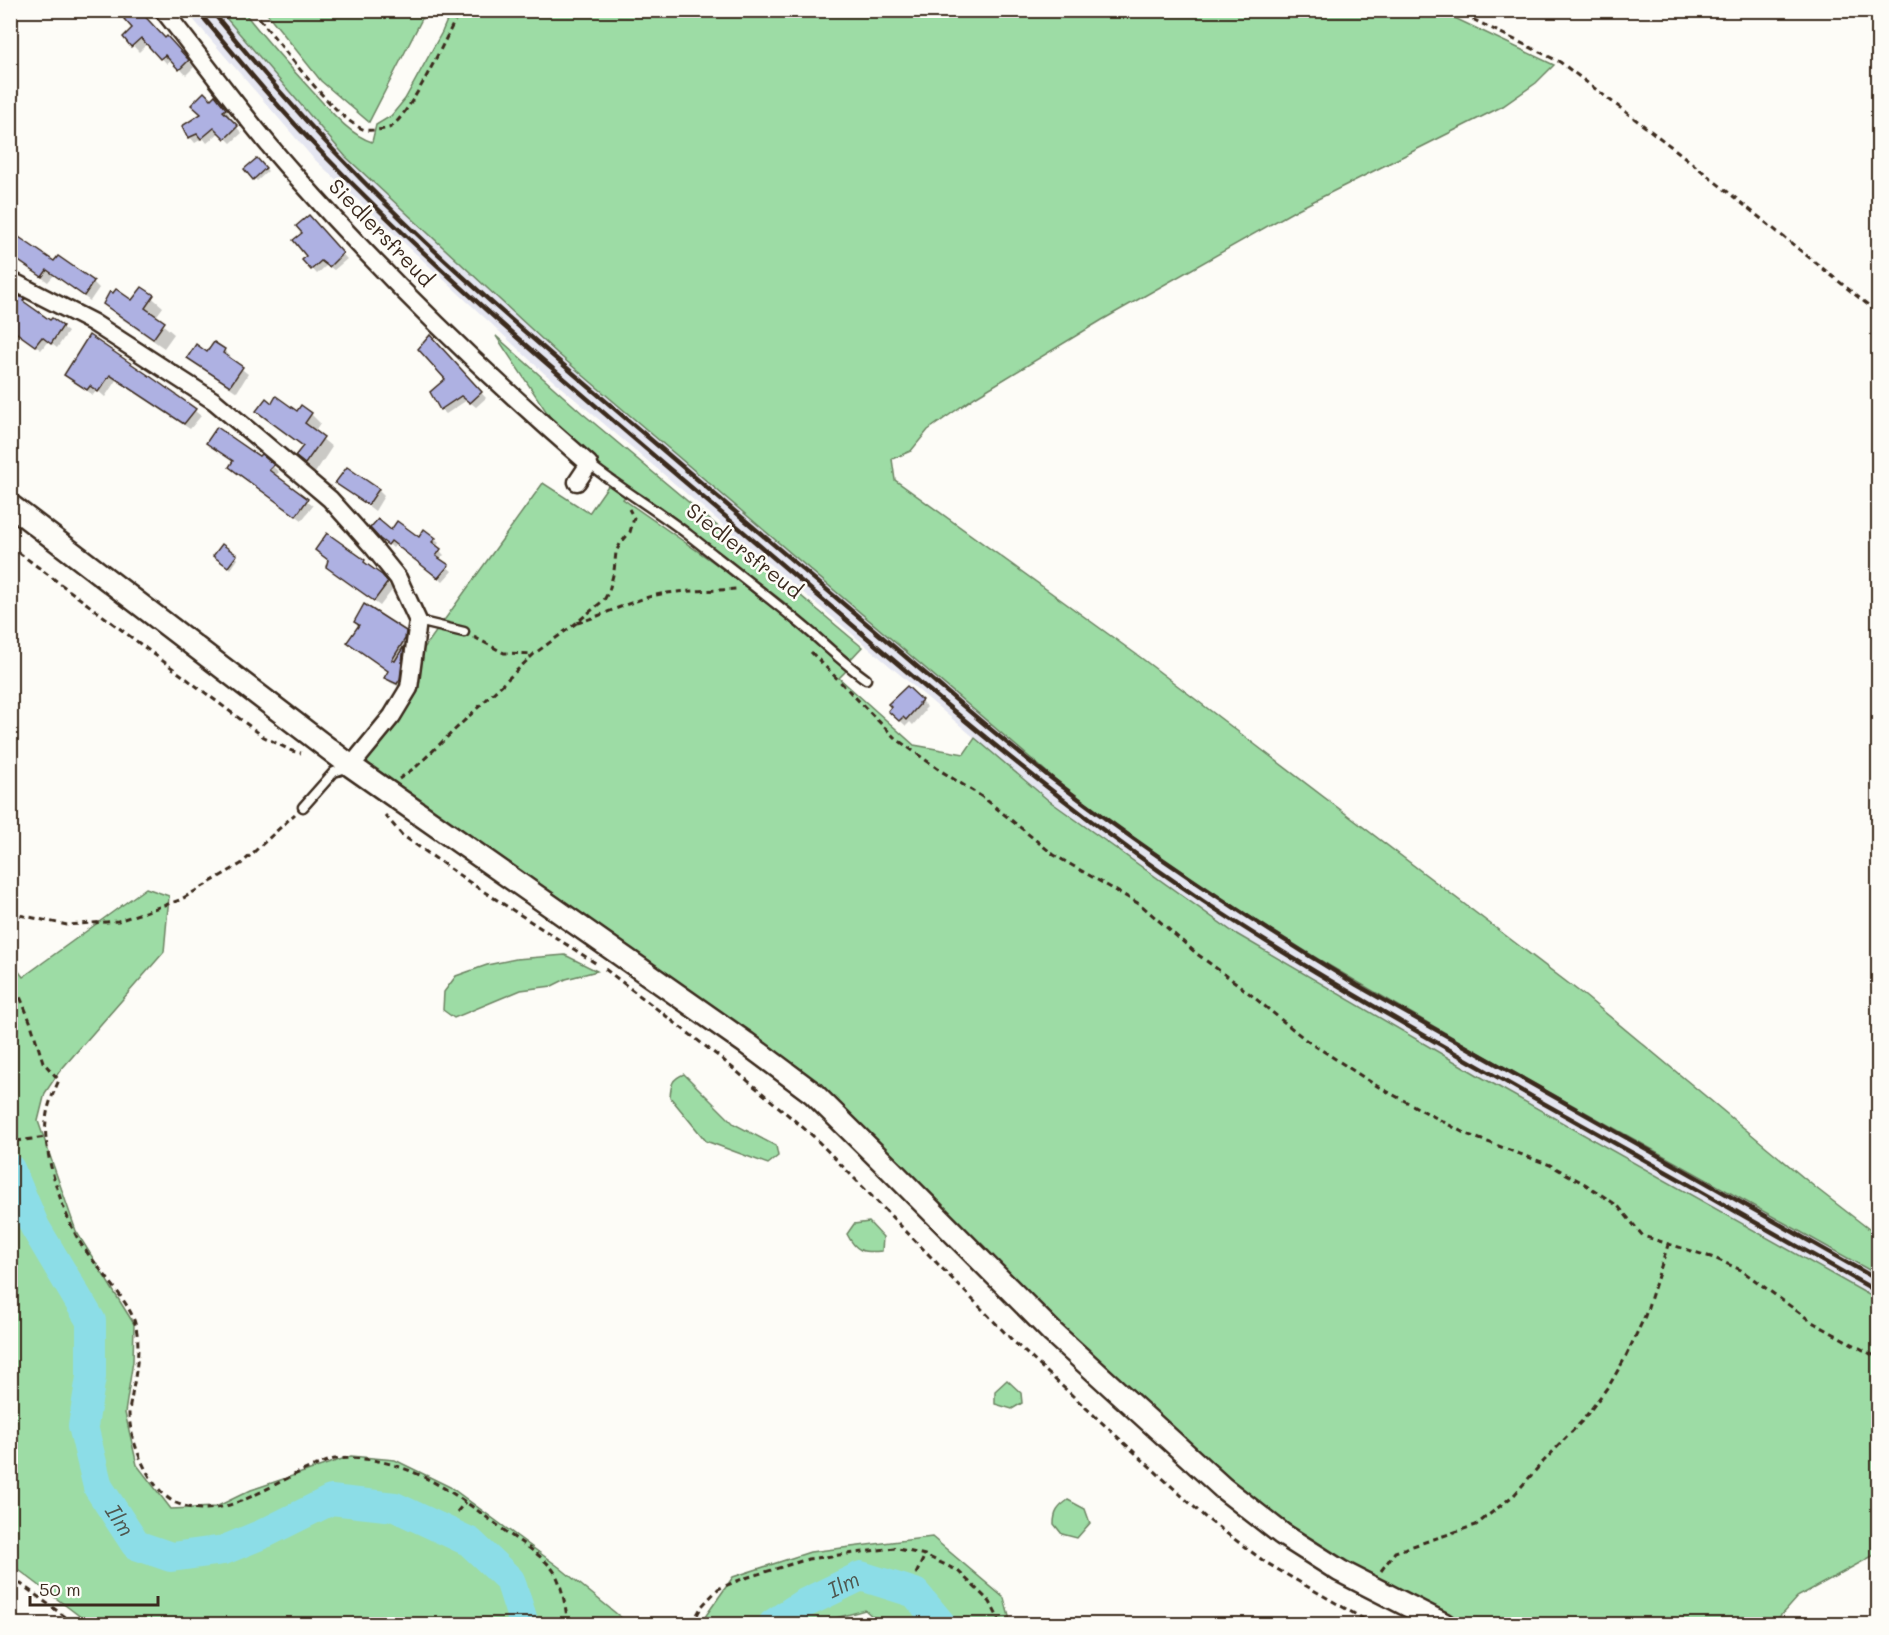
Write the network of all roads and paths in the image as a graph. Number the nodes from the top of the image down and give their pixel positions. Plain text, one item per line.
1 (163, 10) edge
2 (253, 10) edge
3 (460, 10) edge
4 (1454, 10) edge
5 (10, 280) edge
6 (1878, 313) edge
7 (589, 464) junction
8 (577, 482) dead end
9 (616, 486) junction
10 (10, 505) edge
11 (10, 546) edge
12 (717, 559) junction
13 (418, 621) junction
14 (575, 624) junction
15 (464, 632) joint
16 (811, 651) dead end
17 (534, 654) junction
18 (866, 679) dead end
19 (311, 755) dead end
20 (351, 766) junction
21 (381, 787) junction
22 (303, 807) joint
23 (380, 809) dead end
24 (10, 914) edge
25 (10, 979) edge
26 (47, 1137) junction
27 (16, 1141) dead end
28 (1668, 1245) junction
29 (1878, 1358) edge
30 (465, 1502) junction
31 (457, 1512) dead end
32 (925, 1555) junction
33 (916, 1574) dead end
34 (10, 1576) edge
35 (1370, 1588) junction
36 (75, 1624) edge
37 (568, 1624) edge
38 (692, 1624) edge
39 (1001, 1624) edge
40 (1372, 1624) edge
41 (1444, 1624) edge

1 - 7 street, Siedlersfreud
2 - 3 path
4 - 6 path
5 - 13 street
7 - 8 street
7 - 9 lane, Siedlersfreud
9 - 12 lane, Siedlersfreud
9 - 14 path
10 - 20 street
11 - 19 path
12 - 14 path
12 - 18 lane, Siedlersfreud
13 - 15 lane
13 - 20 street
14 - 17 path
15 - 17 path
16 - 28 path
17 - 21 path
20 - 21 street
20 - 22 lane
21 - 35 street
22 - 24 path
23 - 40 path
25 - 26 path
26 - 27 path
26 - 30 path
28 - 29 path
28 - 35 path
30 - 31 path
30 - 37 path
32 - 33 path
32 - 38 path
32 - 39 path
34 - 36 path
35 - 41 street

